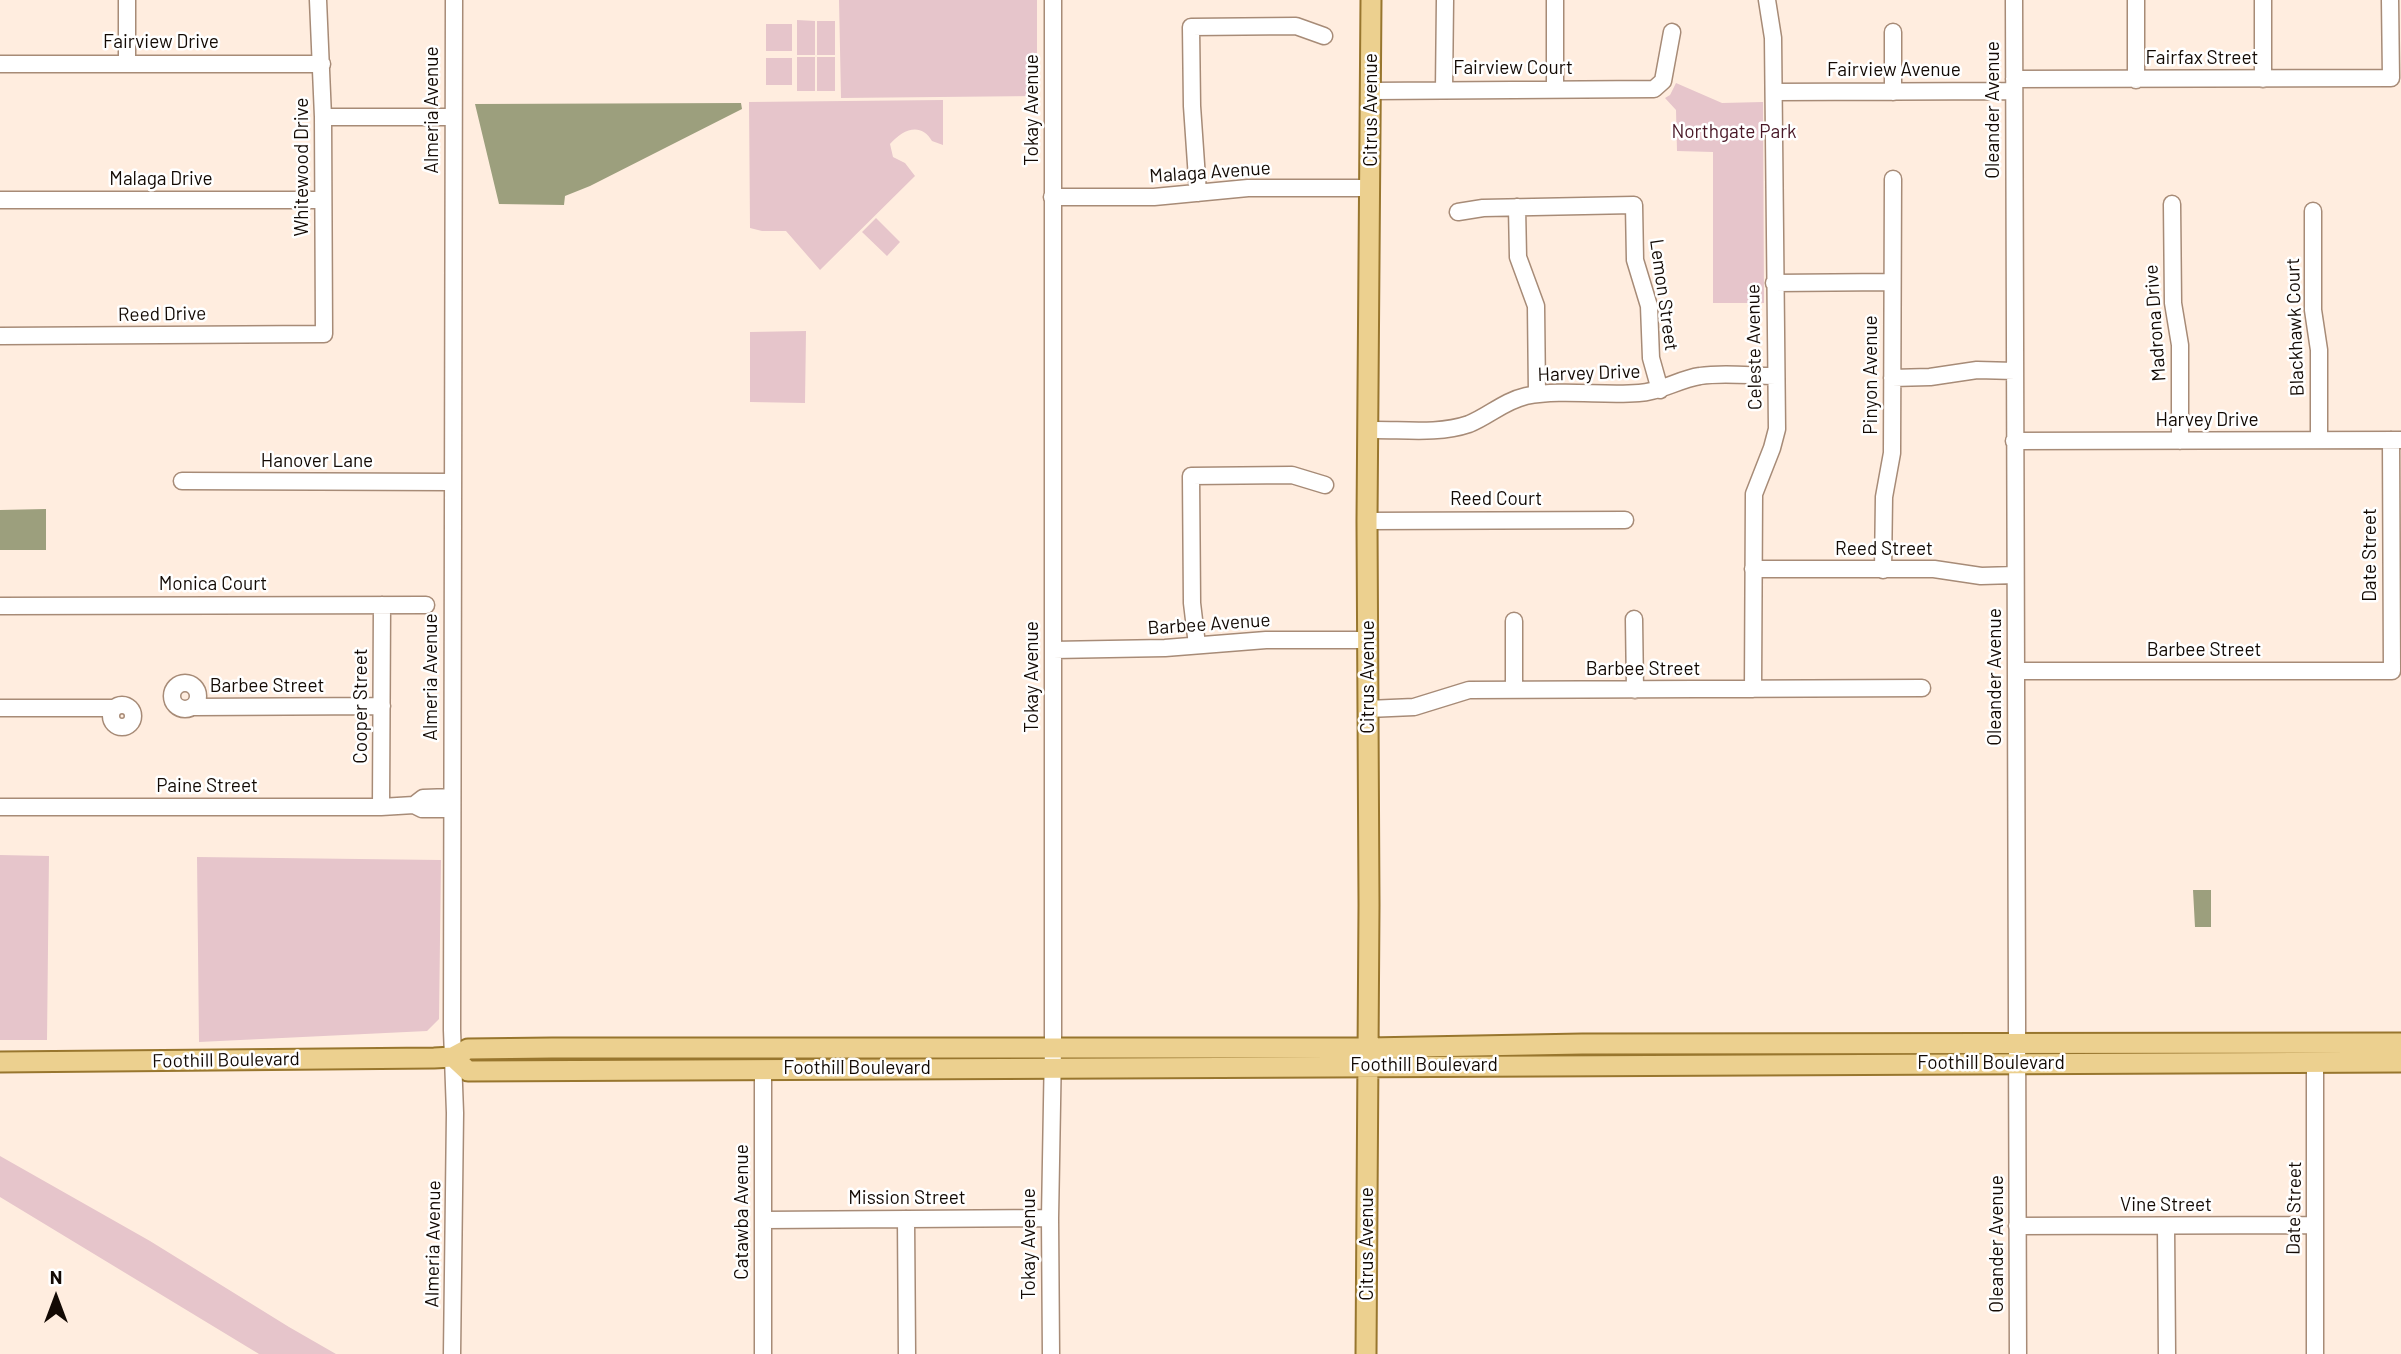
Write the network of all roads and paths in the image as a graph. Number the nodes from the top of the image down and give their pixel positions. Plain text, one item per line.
1 (127, 0) edge
2 (318, 0) edge
3 (454, 0) edge
4 (1053, 0) edge
5 (1371, 0) edge
6 (1445, 0) edge
7 (1555, 0) edge
8 (1767, 0) edge
9 (2014, 0) edge
10 (2136, 0) edge
11 (2263, 0) edge
12 (2390, 0) edge
13 (1672, 32) dead end
14 (1893, 32) dead end
15 (1324, 36) dead end
16 (127, 63) junction
17 (0, 64) edge
18 (322, 64) junction
19 (2263, 79) junction
20 (2136, 80) junction
21 (2014, 85) junction
22 (1555, 89) junction
23 (1444, 90) junction
24 (1372, 91) junction
25 (1774, 92) junction
26 (1893, 92) junction
27 (323, 117) junction
28 (453, 117) junction
29 (1893, 179) dead end
30 (1371, 188) junction
31 (1198, 193) junction
32 (1052, 197) junction
33 (0, 200) edge
34 (322, 200) junction
35 (2172, 204) dead end
36 (1517, 207) junction
37 (2313, 211) dead end
38 (1458, 212) dead end
39 (1892, 282) junction
40 (1774, 283) junction
41 (324, 334) joint
42 (0, 337) edge
43 (2015, 371) junction
44 (1775, 376) junction
45 (1892, 378) junction
46 (1660, 390) junction
47 (1537, 394) junction
48 (1368, 429) junction
49 (2319, 440) junction
50 (2396, 440) edge
51 (2014, 441) junction
52 (2180, 441) junction
53 (182, 481) dead end
54 (453, 482) junction
55 (1325, 485) dead end
56 (1625, 520) dead end
57 (1367, 521) junction
58 (1753, 569) junction
59 (1883, 570) junction
60 (2015, 575) junction
61 (382, 605) junction
62 (426, 605) dead end
63 (0, 606) edge
64 (1634, 619) dead end
65 (1514, 621) dead end
66 (1367, 640) junction
67 (1197, 645) junction
68 (1053, 650) junction
69 (2392, 670) joint
70 (2016, 671) junction
71 (1922, 688) dead end
72 (1753, 689) junction
73 (1514, 690) junction
74 (1634, 690) junction
75 (383, 706) junction
76 (193, 707) dead end
77 (0, 708) edge
78 (114, 708) dead end
79 (1368, 709) junction
80 (452, 803) junction
81 (0, 807) edge
82 (381, 807) junction
83 (1723, 1043) junction
84 (2401, 1043) edge
85 (1053, 1047) junction
86 (2017, 1053) junction
87 (453, 1057) junction
88 (1368, 1057) junction
89 (0, 1062) edge
90 (2401, 1062) edge
91 (2315, 1063) junction
92 (1622, 1065) junction
93 (1052, 1067) junction
94 (763, 1069) junction
95 (1049, 1218) junction
96 (906, 1219) junction
97 (764, 1220) junction
98 (2017, 1226) junction
99 (2166, 1226) junction
100 (2315, 1226) junction
101 (452, 1354) edge
102 (763, 1354) edge
103 (907, 1354) edge
104 (1051, 1354) edge
105 (1366, 1354) edge
106 (2018, 1354) edge
107 (2167, 1354) edge
108 (2315, 1354) edge

1 - 16 street
2 - 18 street, Whitewood Drive
3 - 28 street, Almeria Avenue
4 - 32 street, Tokay Avenue
5 - 24 main road, Citrus Avenue
6 - 23 street
7 - 22 street
8 - 25 street, Celeste Avenue
9 - 21 street, Oleander Avenue
10 - 20 street
11 - 19 street
12 - 19 street, Fairfax Street
13 - 22 street, Fairview Court
14 - 26 street
15 - 31 street
16 - 17 street, Fairview Drive
16 - 18 street, Fairview Drive
18 - 27 street, Whitewood Drive
19 - 20 street, Fairfax Street
20 - 21 street, Fairfax Street
21 - 26 street, Fairview Avenue
21 - 43 street, Oleander Avenue
22 - 23 street, Fairview Court
23 - 24 street, Fairview Court
24 - 30 main road, Citrus Avenue
25 - 26 street, Fairview Avenue
25 - 40 street, Celeste Avenue
27 - 28 street
27 - 34 street, Whitewood Drive
28 - 54 street, Almeria Avenue
29 - 39 street, Pinyon Avenue
30 - 31 street, Malaga Avenue
30 - 48 main road, Citrus Avenue
31 - 32 street, Malaga Avenue
32 - 68 street, Tokay Avenue
33 - 34 street, Malaga Drive
34 - 41 street, Whitewood Drive
35 - 52 street, Madrona Drive
36 - 38 street
36 - 46 street, Lemon Street
36 - 47 street
37 - 49 street, Blackhawk Court
39 - 40 street
39 - 45 street, Pinyon Avenue
40 - 44 street, Celeste Avenue
41 - 42 street, Reed Drive
43 - 45 street
43 - 51 street, Oleander Avenue
44 - 46 street, Harvey Drive
44 - 58 street, Celeste Avenue
45 - 59 street, Pinyon Avenue
46 - 47 street, Harvey Drive
47 - 48 street, Harvey Drive
48 - 57 main road, Citrus Avenue
49 - 50 street, Harvey Drive
49 - 52 street, Harvey Drive
50 - 69 street, Date Street
51 - 52 street, Harvey Drive
51 - 60 street, Oleander Avenue
53 - 54 street, Hanover Lane
54 - 80 street, Almeria Avenue
55 - 67 street
56 - 57 street, Reed Court
57 - 66 main road, Citrus Avenue
58 - 59 street, Reed Street
58 - 72 street, Celeste Avenue
59 - 60 street, Reed Street
60 - 70 street, Oleander Avenue
61 - 62 street, Monica Court
61 - 63 street, Monica Court
61 - 75 street, Cooper Street
64 - 74 street
65 - 73 street
66 - 67 street, Barbee Avenue
66 - 79 main road, Citrus Avenue
67 - 68 street, Barbee Avenue
68 - 85 street, Tokay Avenue
69 - 70 street, Barbee Street
70 - 86 street, Oleander Avenue
71 - 72 street, Barbee Street
72 - 74 street, Barbee Street
73 - 74 street, Barbee Street
73 - 79 street, Barbee Street
75 - 76 street, Barbee Street
75 - 82 street, Cooper Street
77 - 78 street
79 - 88 main road, Citrus Avenue
80 - 82 street, Paine Street
80 - 87 street, Almeria Avenue
81 - 82 street, Paine Street
83 - 86 main road, Foothill Boulevard
83 - 88 main road, Foothill Boulevard
83 - 92 main road
84 - 86 main road, Foothill Boulevard
85 - 87 main road, Foothill Boulevard
85 - 88 main road, Foothill Boulevard
85 - 93 street, Tokay Avenue
86 - 91 main road, Foothill Boulevard
86 - 92 main road, Foothill Boulevard
86 - 98 street, Oleander Avenue
87 - 89 main road, Foothill Boulevard
87 - 94 main road, Foothill Boulevard
87 - 101 street, Almeria Avenue
88 - 92 main road, Foothill Boulevard
88 - 93 main road, Foothill Boulevard
88 - 105 main road, Citrus Avenue
90 - 91 main road, Foothill Boulevard
91 - 100 street, Date Street
93 - 94 main road, Foothill Boulevard
93 - 95 street, Tokay Avenue
94 - 97 street, Catawba Avenue
95 - 96 street, Mission Street
95 - 104 street, Tokay Avenue
96 - 97 street, Mission Street
96 - 103 street
97 - 102 street, Catawba Avenue
98 - 99 street, Vine Street
98 - 106 street, Oleander Avenue
99 - 100 street, Vine Street
99 - 107 street
100 - 108 street, Date Street

